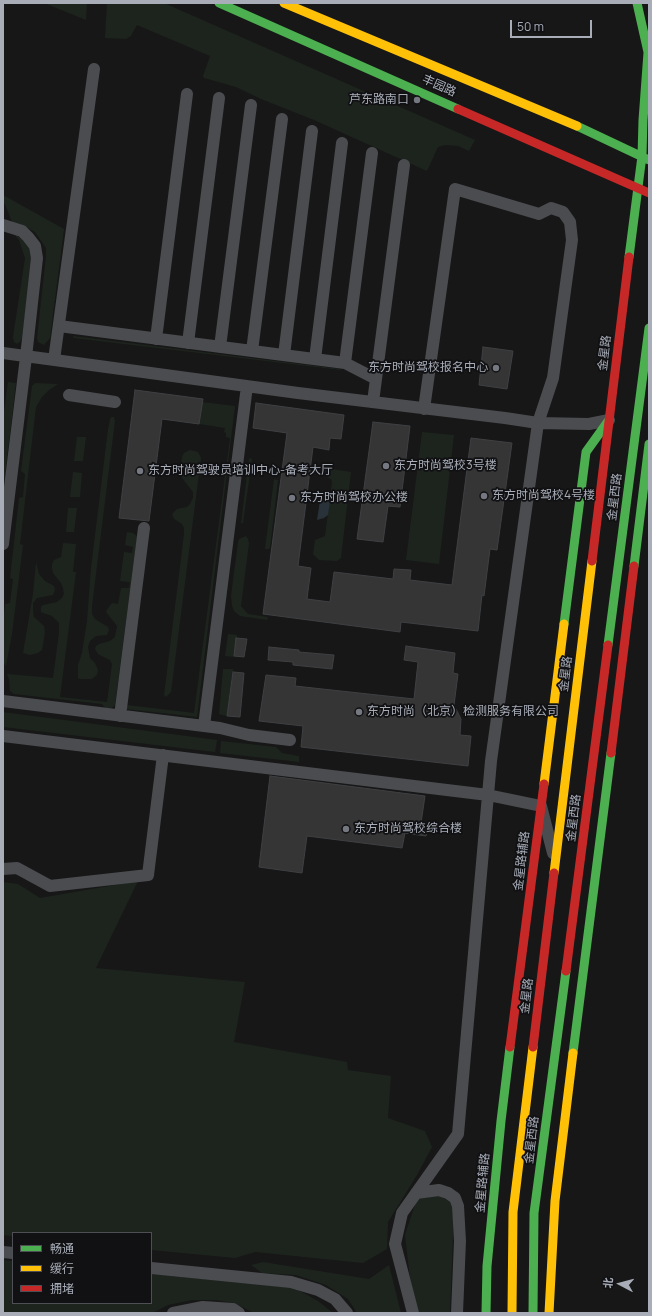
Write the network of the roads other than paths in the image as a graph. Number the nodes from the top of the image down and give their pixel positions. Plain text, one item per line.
1 (219, 3) edge
2 (284, 3) edge
3 (636, 3) edge
4 (649, 39) edge
5 (648, 54) edge
6 (94, 69) dead end
7 (188, 94) dead end
8 (219, 98) dead end
9 (251, 105) dead end
10 (282, 118) dead end
11 (312, 131) dead end
12 (342, 143) dead end
13 (372, 153) dead end
14 (646, 158) edge
15 (404, 165) dead end
16 (638, 188) junction
17 (649, 193) edge
18 (3, 225) edge
19 (59, 326) junction
20 (649, 328) edge
21 (156, 339) junction
22 (188, 343) junction
23 (220, 347) junction
24 (252, 351) junction
25 (3, 353) edge
26 (284, 355) junction
27 (26, 357) junction
28 (315, 359) junction
29 (54, 360) junction
30 (345, 364) junction
31 (376, 379) junction
32 (247, 386) junction
33 (69, 395) dead end
34 (115, 402) dead end
35 (373, 402) junction
36 (424, 409) junction
37 (608, 420) junction
38 (538, 423) junction
39 (649, 444) edge
40 (144, 528) dead end
41 (3, 544) edge
42 (3, 701) edge
43 (120, 716) junction
44 (204, 726) junction
45 (3, 736) edge
46 (290, 740) dead end
47 (163, 755) junction
48 (488, 795) junction
49 (541, 806) junction
50 (556, 861) junction
51 (3, 869) edge
52 (416, 1193) junction
53 (152, 1268) edge
54 (173, 1313) edge
55 (239, 1313) edge
56 (347, 1313) edge
57 (413, 1313) edge
58 (458, 1313) edge
59 (486, 1313) edge
60 (512, 1313) edge
61 (533, 1313) edge
62 (549, 1313) edge

1 - 16 main road, 丰园路
2 - 14 main road, 丰园路
3 - 5 main road
4 - 5 main road, 金星路
5 - 14 main road, 金星路
6 - 19 street
7 - 21 street
8 - 22 street
9 - 23 street
10 - 24 street
11 - 26 street
12 - 28 street
13 - 30 street
14 - 16 main road, 金星路
15 - 31 street
16 - 17 main road, 丰园路
16 - 37 main road, 金星路
18 - 27 street
19 - 21 street
19 - 29 street
20 - 61 main road, 金星西路
21 - 22 street
22 - 23 street
23 - 24 street
24 - 26 street
25 - 27 street
26 - 28 street
27 - 29 street
27 - 41 street
28 - 30 street
29 - 32 street
30 - 31 street
31 - 35 street
32 - 35 street
32 - 44 street
33 - 34 street
35 - 36 street
36 - 38 street
36 - 38 street
37 - 38 street
37 - 49 main road, 金星路辅路
37 - 50 main road, 金星路
38 - 48 street
39 - 62 main road
40 - 43 street
42 - 43 street
43 - 44 street
44 - 46 street
45 - 47 street
47 - 48 street
47 - 51 street
48 - 49 street
48 - 52 street
49 - 50 street
49 - 59 main road, 金星路辅路
50 - 60 main road, 金星路
52 - 57 street
52 - 58 street
53 - 56 street
54 - 55 street

